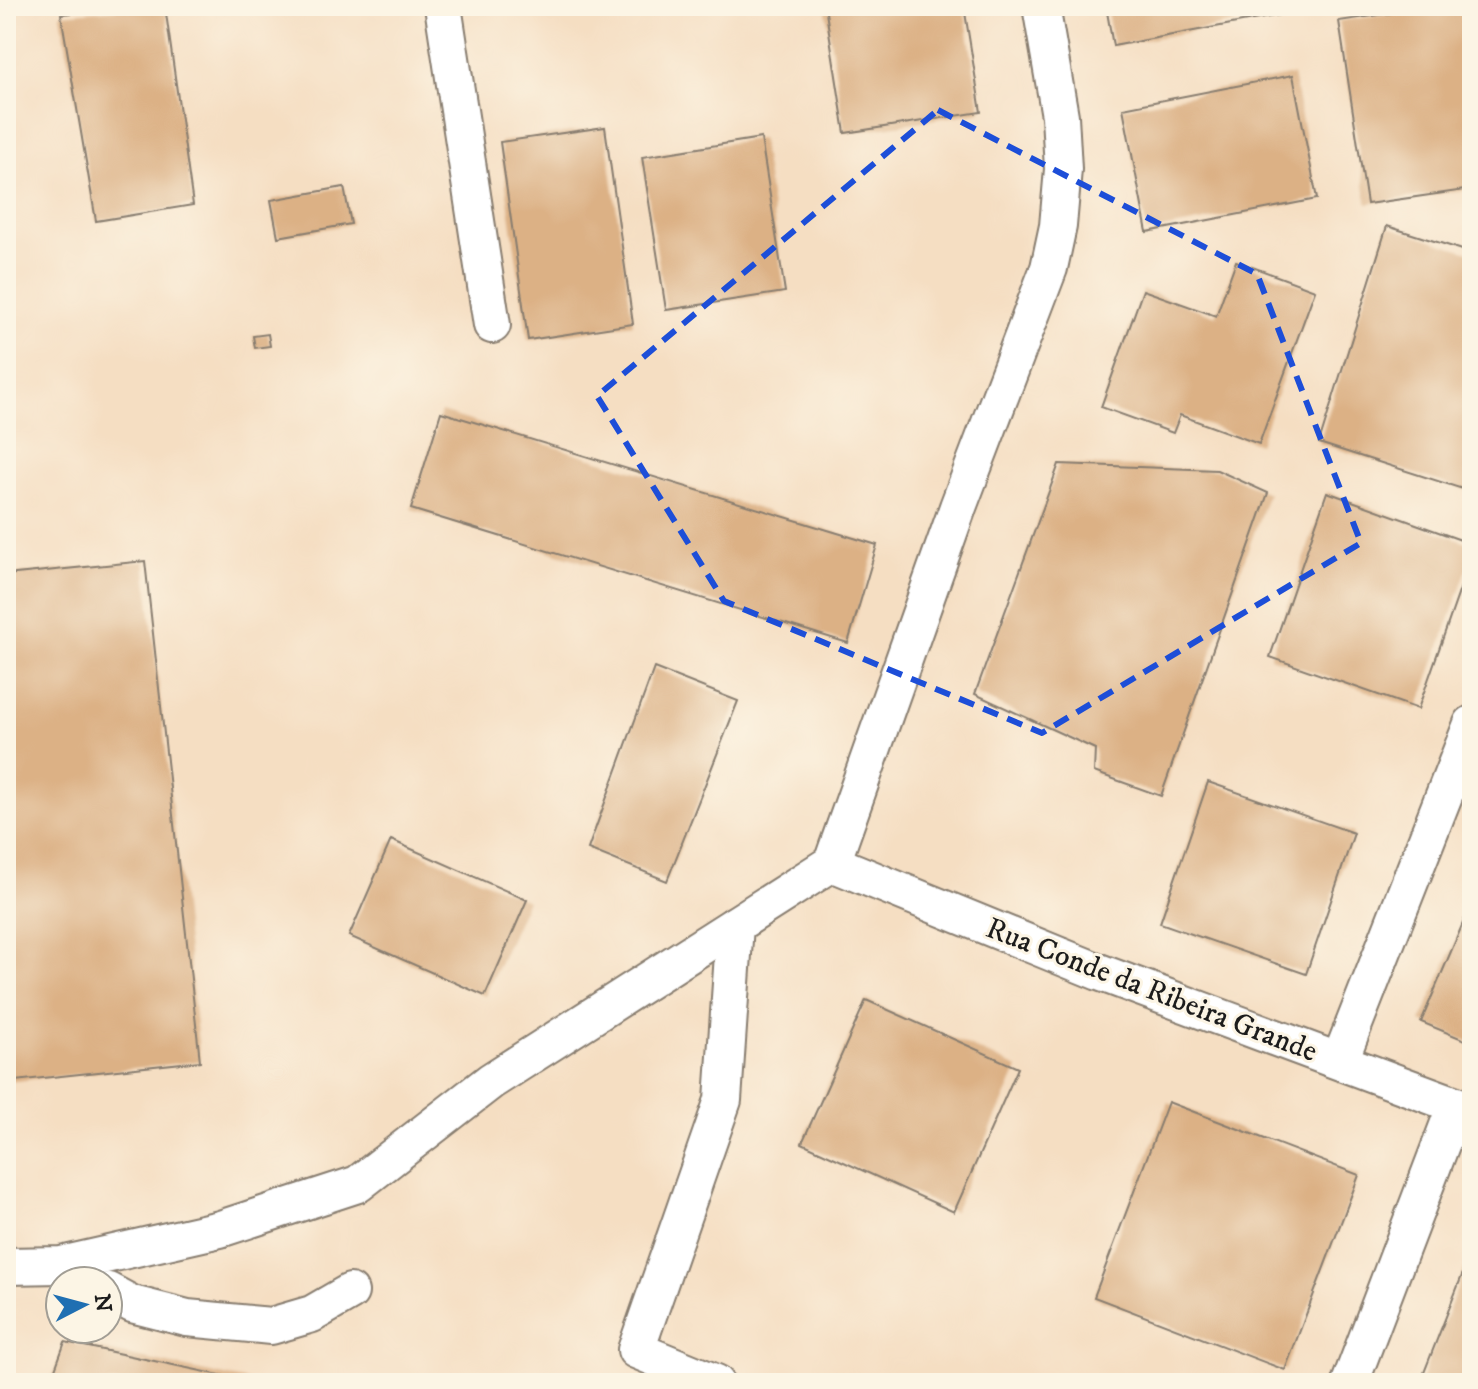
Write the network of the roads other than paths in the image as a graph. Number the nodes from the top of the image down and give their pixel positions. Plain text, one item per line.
1 (443, 6) edge
2 (1041, 6) edge
3 (492, 325) dead end
4 (1472, 724) edge
5 (832, 863) junction
6 (735, 925) junction
7 (1340, 1060) junction
8 (1464, 1108) edge
9 (102, 1265) edge
10 (6, 1266) edge
11 (44, 1270) edge
12 (350, 1292) dead end
13 (124, 1300) edge
14 (716, 1383) edge
15 (1350, 1383) edge

1 - 3 street
2 - 5 street
4 - 7 street
5 - 6 street
5 - 7 street, Rua Conde da Ribeira Grande
6 - 9 street
6 - 14 street
7 - 8 street, Rua Conde da Ribeira Grande
8 - 15 street
10 - 11 street
12 - 13 street

